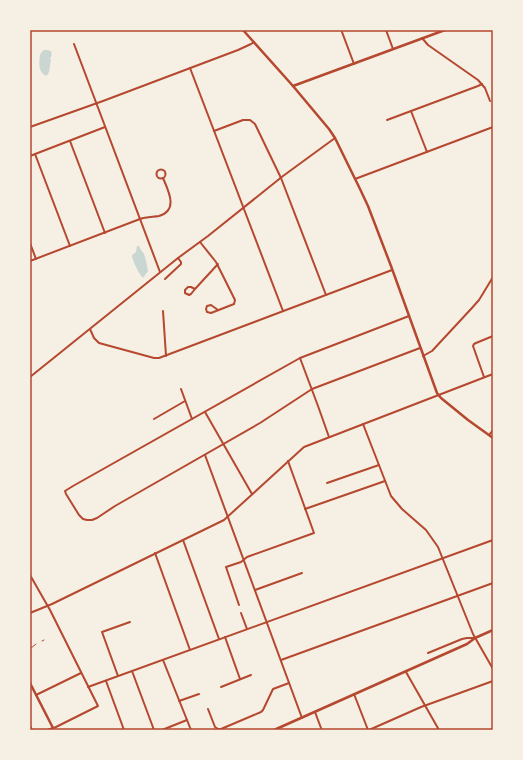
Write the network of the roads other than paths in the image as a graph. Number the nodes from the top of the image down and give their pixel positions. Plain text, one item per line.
1 (243, 30) edge
2 (386, 30) edge
3 (445, 30) edge
4 (342, 32) dead end
5 (435, 32) edge
6 (422, 38) junction
7 (254, 42) junction
8 (74, 44) dead end
9 (393, 49) junction
10 (354, 64) junction
11 (190, 68) junction
12 (482, 84) junction
13 (293, 86) junction
14 (490, 101) dead end
15 (96, 103) junction
16 (411, 111) junction
17 (387, 120) dead end
18 (30, 127) edge
19 (105, 127) junction
20 (493, 127) edge
21 (214, 131) junction
22 (334, 138) junction
23 (70, 141) junction
24 (427, 152) junction
25 (35, 154) junction
26 (30, 156) edge
27 (163, 178) junction
28 (281, 178) junction
29 (355, 178) junction
30 (243, 208) junction
31 (140, 219) junction
32 (105, 232) junction
33 (200, 242) junction
34 (30, 243) edge
35 (70, 246) junction
36 (178, 258) junction
37 (36, 259) junction
38 (30, 261) edge
39 (218, 264) junction
40 (392, 270) junction
41 (160, 272) junction
42 (493, 277) edge
43 (165, 279) dead end
44 (195, 289) junction
45 (326, 295) junction
46 (218, 310) junction
47 (163, 311) dead end
48 (283, 311) junction
49 (409, 316) junction
50 (90, 329) junction
51 (493, 336) edge
52 (420, 348) junction
53 (166, 356) junction
54 (423, 356) junction
55 (300, 358) junction
56 (493, 374) edge
57 (30, 377) edge
58 (484, 377) junction
59 (181, 389) dead end
60 (312, 389) junction
61 (438, 395) junction
62 (185, 401) junction
63 (205, 411) junction
64 (154, 418) dead end
65 (192, 419) junction
66 (363, 424) junction
67 (493, 430) edge
68 (489, 435) junction
69 (329, 437) junction
70 (493, 438) edge
71 (224, 444) junction
72 (205, 455) junction
73 (288, 461) junction
74 (379, 465) junction
75 (385, 481) junction
76 (326, 484) dead end
77 (252, 494) junction
78 (305, 509) junction
79 (228, 516) junction
80 (183, 540) junction
81 (493, 540) edge
82 (155, 553) junction
83 (443, 558) junction
84 (244, 560) junction
85 (302, 573) dead end
86 (30, 575) edge
87 (493, 583) edge
88 (255, 590) junction
89 (458, 596) junction
90 (239, 605) dead end
91 (48, 606) junction
92 (30, 613) edge
93 (242, 613) dead end
94 (130, 622) dead end
95 (267, 622) junction
96 (248, 629) junction
97 (493, 630) edge
98 (225, 637) junction
99 (475, 638) junction
100 (219, 639) junction
101 (36, 644) dead end
102 (30, 649) edge
103 (190, 650) junction
104 (428, 653) dead end
105 (163, 660) junction
106 (281, 660) junction
107 (493, 669) edge
108 (132, 671) junction
109 (406, 671) junction
110 (81, 673) junction
111 (252, 675) dead end
112 (118, 676) junction
113 (240, 679) junction
114 (106, 681) junction
115 (493, 681) edge
116 (30, 683) edge
117 (289, 683) junction
118 (88, 687) junction
119 (221, 687) dead end
120 (34, 691) junction
121 (30, 692) edge
122 (199, 694) dead end
123 (354, 694) junction
124 (36, 695) junction
125 (179, 701) junction
126 (425, 706) junction
127 (208, 709) dead end
128 (315, 712) junction
129 (302, 718) junction
130 (186, 720) junction
131 (30, 726) edge
132 (321, 728) dead end
133 (53, 729) edge
134 (218, 729) edge
135 (280, 729) edge
136 (32, 730) edge
137 (47, 730) edge
138 (124, 730) edge
139 (154, 730) edge
140 (162, 730) edge
141 (190, 730) edge
142 (274, 730) edge
143 (368, 730) edge
144 (439, 730) edge

1 - 7 main road
2 - 9 street
3 - 5 main road
4 - 10 street
5 - 6 main road
6 - 9 main road
6 - 12 street
7 - 11 street
7 - 13 main road
8 - 15 street
9 - 10 main road
10 - 13 main road
11 - 15 street
11 - 21 street
12 - 14 street
12 - 16 street
13 - 22 main road
15 - 18 street
15 - 19 street
16 - 17 street
16 - 24 street
19 - 23 street
19 - 31 street
20 - 24 street
21 - 28 street
21 - 30 street
22 - 28 street
22 - 29 main road
23 - 25 street
23 - 32 street
24 - 29 street
25 - 26 street
25 - 35 street
27 - 27 street
27 - 31 street
28 - 30 street
28 - 45 street
29 - 40 main road
30 - 33 street
30 - 48 street
31 - 32 street
31 - 41 street
32 - 35 street
33 - 36 street
33 - 39 street
34 - 37 street
35 - 37 street
36 - 41 street
36 - 43 street
37 - 38 street
39 - 44 street
39 - 46 street
40 - 45 street
40 - 49 main road
41 - 50 street
42 - 54 street
44 - 44 street
45 - 48 street
46 - 46 street
47 - 53 street
48 - 53 street
49 - 52 main road
49 - 55 street
50 - 53 street
50 - 57 street
51 - 58 street
52 - 54 main road
52 - 60 street
54 - 61 main road
55 - 60 street
55 - 63 street
56 - 58 street
58 - 61 street
59 - 62 street
60 - 69 street
60 - 71 street
61 - 66 street
61 - 68 main road
62 - 64 street
62 - 65 street
63 - 65 street
63 - 71 street
65 - 72 street
66 - 69 street
66 - 74 street
67 - 68 street
68 - 70 main road
69 - 73 street
71 - 72 street
71 - 77 street
72 - 79 street
73 - 77 street
73 - 78 street
74 - 75 street
74 - 76 street
75 - 78 street
75 - 83 street
77 - 79 street
78 - 84 street
79 - 80 street
79 - 84 street
80 - 82 street
80 - 100 street
81 - 83 street
82 - 91 street
82 - 103 street
83 - 89 street
83 - 95 street
84 - 88 street
84 - 90 street
85 - 88 street
86 - 91 street
87 - 89 street
88 - 95 street
89 - 99 street
89 - 106 street
91 - 92 street
91 - 110 street
93 - 96 street
94 - 112 street
95 - 96 street
95 - 106 street
96 - 98 street
97 - 99 main road
98 - 100 street
98 - 113 street
99 - 104 street
99 - 107 street
99 - 109 main road
100 - 103 street
101 - 102 lane
103 - 105 street
105 - 108 street
105 - 125 street
106 - 117 street
108 - 112 street
108 - 139 street
109 - 123 main road
109 - 126 street
110 - 118 street
110 - 124 street
111 - 113 street
112 - 114 street
113 - 119 street
114 - 118 street
114 - 138 street
115 - 126 street
116 - 120 main road
117 - 129 street
117 - 134 street
118 - 133 street
120 - 121 street
120 - 124 main road
122 - 125 street
123 - 128 main road
123 - 143 street
124 - 133 main road
125 - 130 street
126 - 143 street
126 - 144 street
127 - 134 street
128 - 129 main road
128 - 132 street
129 - 135 main road
130 - 140 street
130 - 141 street
131 - 136 street
133 - 137 street
135 - 142 main road

